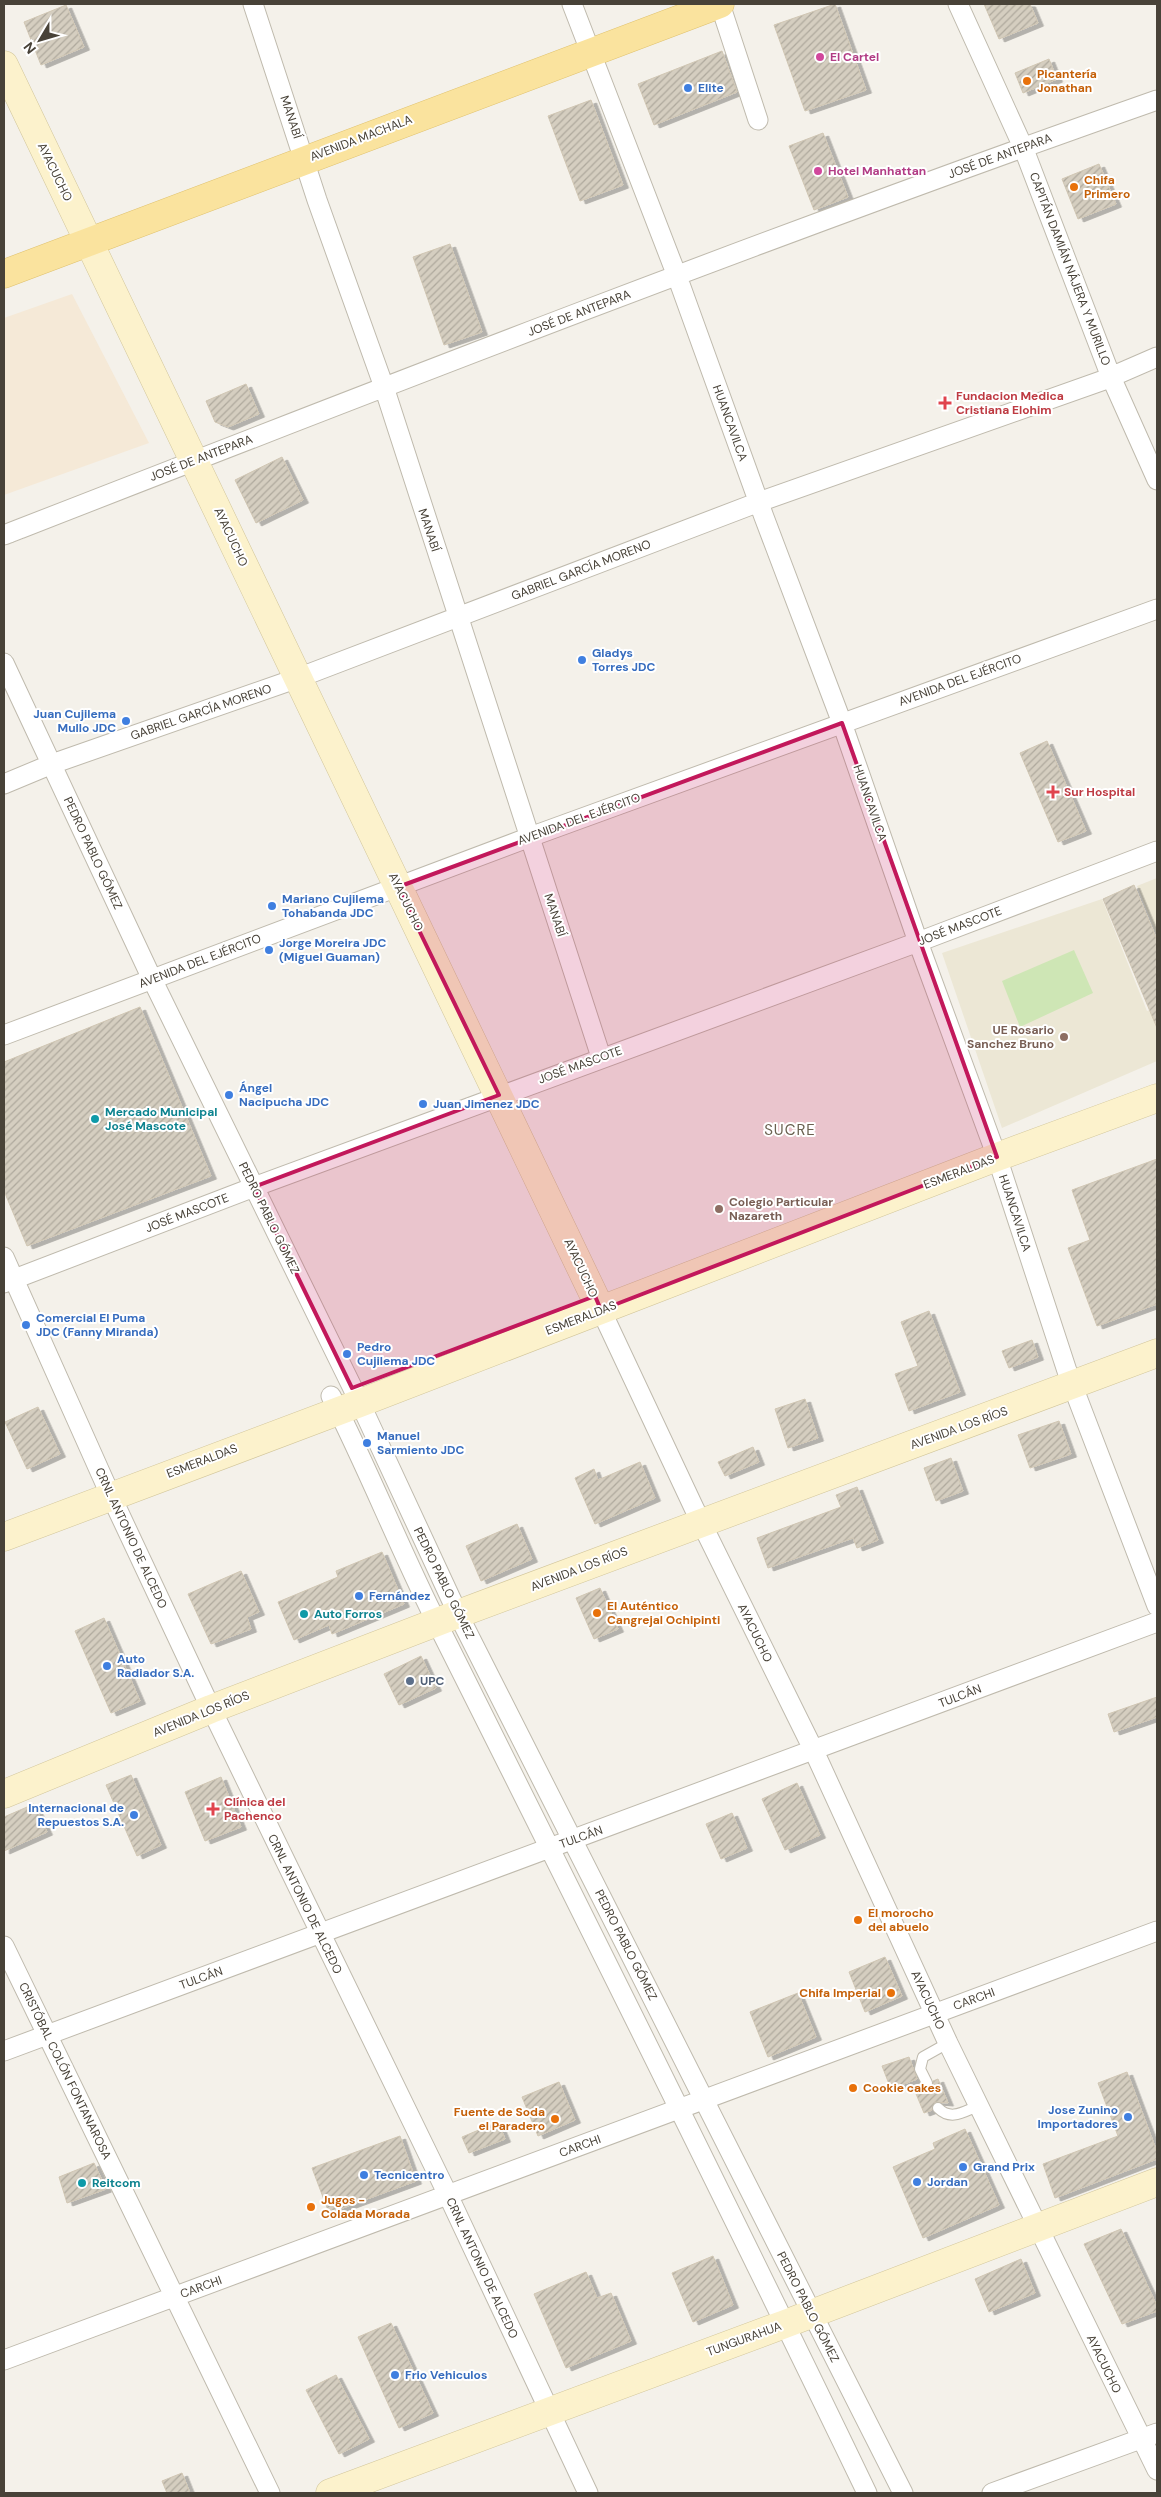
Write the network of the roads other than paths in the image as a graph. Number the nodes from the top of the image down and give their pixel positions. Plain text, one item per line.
1 (253, 4) edge
2 (572, 4) edge
3 (720, 4) edge
4 (958, 4) edge
5 (590, 52) junction
6 (4, 65) edge
7 (1157, 100) edge
8 (758, 120) dead end
9 (1023, 147) junction
10 (304, 159) junction
11 (90, 243) junction
12 (4, 274) edge
13 (677, 276) junction
14 (1157, 357) edge
15 (1111, 377) junction
16 (384, 387) junction
17 (195, 460) junction
18 (1157, 480) edge
19 (759, 502) junction
20 (4, 535) edge
21 (1157, 609) edge
22 (457, 618) junction
23 (4, 663) edge
24 (298, 678) junction
25 (842, 722) junction
26 (52, 764) junction
27 (4, 784) edge
28 (530, 837) junction
29 (1157, 851) edge
30 (398, 887) junction
31 (918, 942) junction
32 (152, 979) junction
33 (4, 1036) edge
34 (601, 1057) junction
35 (1157, 1083) edge
36 (499, 1096) junction
37 (1157, 1098) edge
38 (994, 1151) junction
39 (254, 1187) junction
40 (4, 1257) edge
41 (9, 1281) edge
42 (598, 1303) junction
43 (1157, 1337) edge
44 (1157, 1353) edge
45 (1070, 1378) junction
46 (345, 1399) junction
47 (108, 1489) junction
48 (697, 1516) junction
49 (4, 1520) edge
50 (4, 1536) edge
51 (1157, 1606) edge
52 (444, 1612) junction
53 (1157, 1622) edge
54 (208, 1702) junction
55 (814, 1751) junction
56 (4, 1776) edge
57 (4, 1794) edge
58 (573, 1840) junction
59 (550, 1848) junction
60 (1157, 1931) edge
61 (320, 1934) junction
62 (4, 1946) edge
63 (934, 2014) junction
64 (48, 2034) junction
65 (948, 2043) junction
66 (4, 2051) edge
67 (927, 2084) dead end
68 (705, 2100) junction
69 (978, 2106) junction
70 (680, 2108) junction
71 (938, 2108) dead end
72 (1157, 2182) edge
73 (448, 2195) junction
74 (1036, 2226) junction
75 (174, 2297) junction
76 (811, 2314) junction
77 (785, 2324) junction
78 (4, 2360) edge
79 (549, 2412) junction
80 (1149, 2436) edge
81 (1157, 2470) edge
82 (270, 2493) edge
83 (330, 2493) edge
84 (588, 2493) edge
85 (866, 2493) edge
86 (903, 2493) edge
87 (992, 2493) edge

1 - 10 street, MANABÍ
2 - 5 street, HUANCAVILCA
3 - 5 main road, AVENIDA MACHALA
3 - 8 street
4 - 9 street, CAPITÁN DAMIÁN NÁJERA Y MURILLO
5 - 10 main road, AVENIDA MACHALA
5 - 13 street, HUANCAVILCA
6 - 11 main road, AYACUCHO
7 - 9 street, JOSÉ DE ANTEPARA
9 - 13 street, JOSÉ DE ANTEPARA
9 - 15 street, CAPITÁN DAMIÁN NÁJERA Y MURILLO
10 - 11 main road, AVENIDA MACHALA
10 - 16 street, MANABÍ
11 - 12 main road, AVENIDA MACHALA
11 - 17 main road, AYACUCHO
13 - 16 street, JOSÉ DE ANTEPARA
13 - 19 street, HUANCAVILCA
14 - 15 street, GABRIEL GARCÍA MORENO
15 - 18 street, CAPITÁN DAMIÁN NÁJERA Y MURILLO
15 - 19 street, GABRIEL GARCÍA MORENO
16 - 17 street, JOSÉ DE ANTEPARA
16 - 22 street, MANABÍ
17 - 20 street, JOSÉ DE ANTEPARA
17 - 24 main road, AYACUCHO
19 - 22 street, GABRIEL GARCÍA MORENO
19 - 25 street, HUANCAVILCA
21 - 25 street, AVENIDA DEL EJÉRCITO
22 - 24 street, GABRIEL GARCÍA MORENO
22 - 28 street, MANABÍ
23 - 26 street, PEDRO PABLO GÓMEZ
24 - 26 street, GABRIEL GARCÍA MORENO
24 - 30 main road, AYACUCHO
25 - 28 street, AVENIDA DEL EJÉRCITO
25 - 31 street, HUANCAVILCA
26 - 27 street, GABRIEL GARCÍA MORENO
26 - 32 street, PEDRO PABLO GÓMEZ
28 - 30 street, AVENIDA DEL EJÉRCITO
28 - 34 street, MANABÍ
29 - 31 street, JOSÉ MASCOTE
30 - 32 street, AVENIDA DEL EJÉRCITO
30 - 36 main road, AYACUCHO
31 - 34 street, JOSÉ MASCOTE
31 - 38 street, HUANCAVILCA
32 - 33 street, AVENIDA DEL EJÉRCITO
32 - 39 street, PEDRO PABLO GÓMEZ
34 - 36 street, JOSÉ MASCOTE
35 - 38 main road, ESMERALDAS
36 - 39 street, JOSÉ MASCOTE
36 - 42 main road, AYACUCHO
37 - 38 main road, ESMERALDAS
38 - 42 main road, ESMERALDAS
38 - 45 street, HUANCAVILCA
39 - 41 street, JOSÉ MASCOTE
39 - 46 street, PEDRO PABLO GÓMEZ
40 - 41 street, CRNL ANTONIO DE ALCEDO
41 - 47 street, CRNL ANTONIO DE ALCEDO
42 - 46 main road, ESMERALDAS
42 - 48 street, AYACUCHO
43 - 45 main road, AVENIDA LOS RÍOS
44 - 45 main road, AVENIDA LOS RÍOS
45 - 48 main road, AVENIDA LOS RÍOS
45 - 51 street, HUANCAVILCA
46 - 47 main road, ESMERALDAS
46 - 52 street, PEDRO PABLO GÓMEZ
47 - 49 main road, ESMERALDAS
47 - 50 main road, ESMERALDAS
47 - 54 street, CRNL ANTONIO DE ALCEDO
48 - 52 main road, AVENIDA LOS RÍOS
48 - 55 street, AYACUCHO
52 - 54 main road, AVENIDA LOS RÍOS
52 - 58 street, PEDRO PABLO GÓMEZ
52 - 59 street, PEDRO PABLO GÓMEZ
53 - 55 street, TULCÁN
54 - 56 main road, AVENIDA LOS RÍOS
54 - 57 main road, AVENIDA LOS RÍOS
54 - 61 street, CRNL ANTONIO DE ALCEDO
55 - 58 street, TULCÁN
55 - 63 street, AYACUCHO
58 - 59 street, TULCÁN
58 - 68 street, PEDRO PABLO GÓMEZ
59 - 61 street, TULCÁN
59 - 70 street, PEDRO PABLO GÓMEZ
60 - 63 street, CARCHI
61 - 64 street, TULCÁN
61 - 73 street, CRNL ANTONIO DE ALCEDO
62 - 64 street, CRISTÓBAL COLÓN FONTANAROSA
63 - 65 street, AYACUCHO
63 - 68 street, CARCHI
64 - 66 street, TULCÁN
64 - 75 street, CRISTÓBAL COLÓN FONTANAROSA
65 - 67 lane
65 - 69 street, AYACUCHO
68 - 70 street, CARCHI
68 - 76 street, PEDRO PABLO GÓMEZ
69 - 71 lane
69 - 74 street, AYACUCHO
70 - 73 street, CARCHI
70 - 77 street, PEDRO PABLO GÓMEZ
72 - 74 main road, TUNGURAHUA
73 - 75 street, CARCHI
73 - 79 street, CRNL ANTONIO DE ALCEDO
74 - 76 main road, TUNGURAHUA
74 - 80 street, AYACUCHO
75 - 78 street, CARCHI
75 - 82 street, CRISTÓBAL COLÓN FONTANAROSA
76 - 77 main road, TUNGURAHUA
76 - 86 street, PEDRO PABLO GÓMEZ
77 - 79 main road, TUNGURAHUA
77 - 85 street, PEDRO PABLO GÓMEZ
79 - 83 main road, TUNGURAHUA
79 - 84 street, CRNL ANTONIO DE ALCEDO
80 - 81 street, AYACUCHO
80 - 87 street

